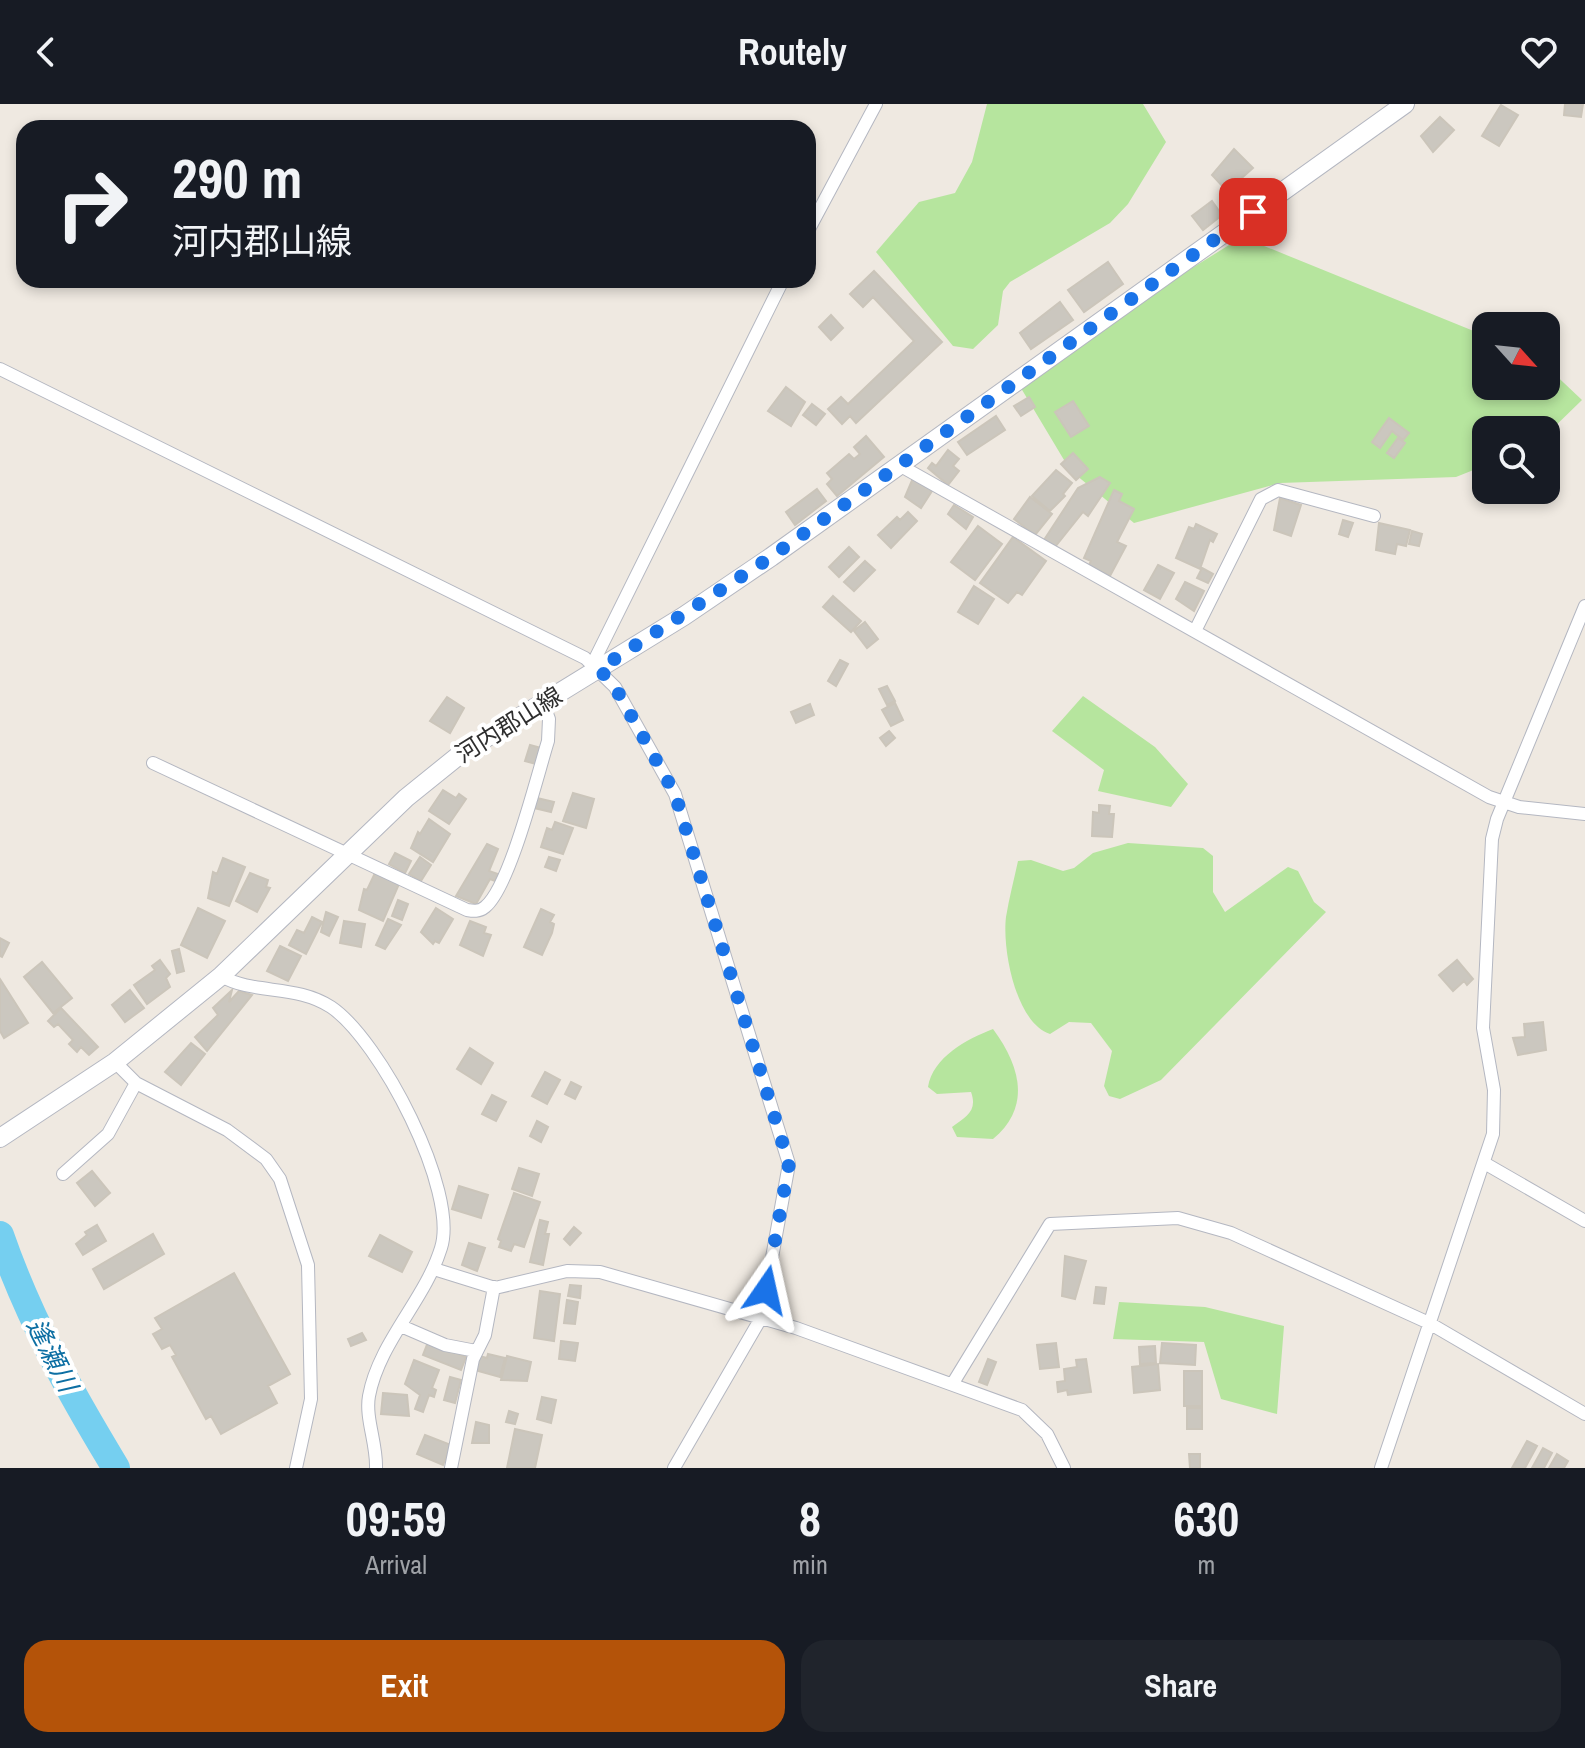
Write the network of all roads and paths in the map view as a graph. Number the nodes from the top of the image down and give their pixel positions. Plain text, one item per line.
1 (876, 104) edge
2 (1405, 104) edge
3 (816, 216) edge
4 (779, 288) edge
5 (0, 369) edge
6 (899, 465) junction
7 (1374, 516) dead end
8 (1585, 606) edge
9 (1195, 631) junction
10 (596, 666) junction
11 (543, 703) junction
12 (153, 763) dead end
13 (1504, 803) junction
14 (1585, 814) edge
15 (347, 852) junction
16 (221, 976) junction
17 (115, 1062) junction
18 (136, 1083) junction
19 (0, 1138) edge
20 (1486, 1164) junction
21 (63, 1174) dead end
22 (1585, 1221) edge
23 (434, 1269) junction
24 (494, 1287) junction
25 (761, 1318) junction
26 (1429, 1323) junction
27 (401, 1326) junction
28 (476, 1351) junction
29 (953, 1383) junction
30 (1585, 1414) edge
31 (296, 1468) edge
32 (376, 1468) edge
33 (451, 1468) edge
34 (674, 1468) edge
35 (1064, 1468) edge
36 (1381, 1468) edge

1 - 3 street
2 - 6 main road, 河内郡山線
4 - 10 street
5 - 10 street
6 - 9 street
6 - 10 main road, 河内郡山線
7 - 9 street
8 - 13 street
9 - 13 street
10 - 11 main road, 河内郡山線
10 - 25 street
11 - 15 main road, 河内郡山線
11 - 15 street
12 - 15 street
13 - 14 street
13 - 20 street
15 - 16 main road, 河内郡山線
16 - 17 main road, 河内郡山線
16 - 23 street
17 - 18 street
17 - 19 main road, 河内郡山線
18 - 21 street
18 - 31 street
20 - 22 street
20 - 26 street
23 - 24 street
23 - 27 street
24 - 25 street
24 - 28 street
25 - 29 street
25 - 34 street
26 - 29 street
26 - 30 street
26 - 36 street
27 - 28 street
27 - 32 street
28 - 33 street
29 - 35 street

